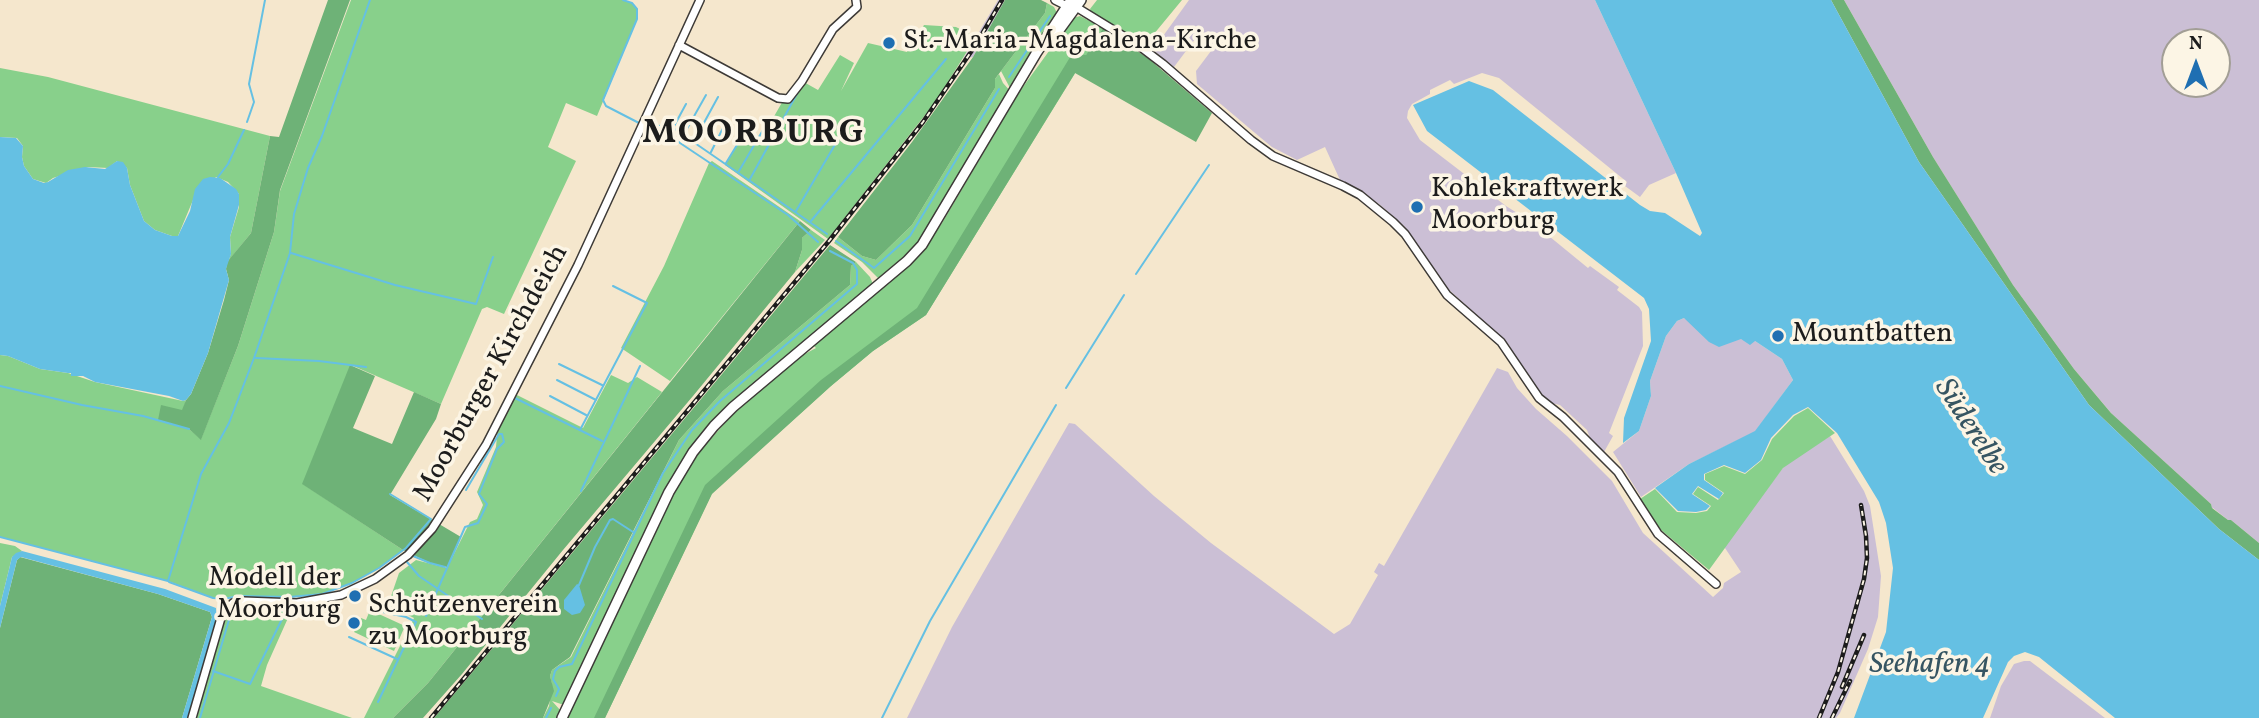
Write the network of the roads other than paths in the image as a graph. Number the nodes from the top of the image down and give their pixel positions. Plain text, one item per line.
1 (700, 0) edge
2 (856, 0) edge
3 (1055, 0) edge
4 (1073, 2) edge
5 (679, 45) junction
6 (1716, 584) dead end
7 (192, 718) edge
8 (562, 718) edge

1 - 5 street, Moorburger Kirchdeich
2 - 5 street
3 - 4 street
4 - 6 street
4 - 8 main road
5 - 7 street, Moorburger Kirchdeich

